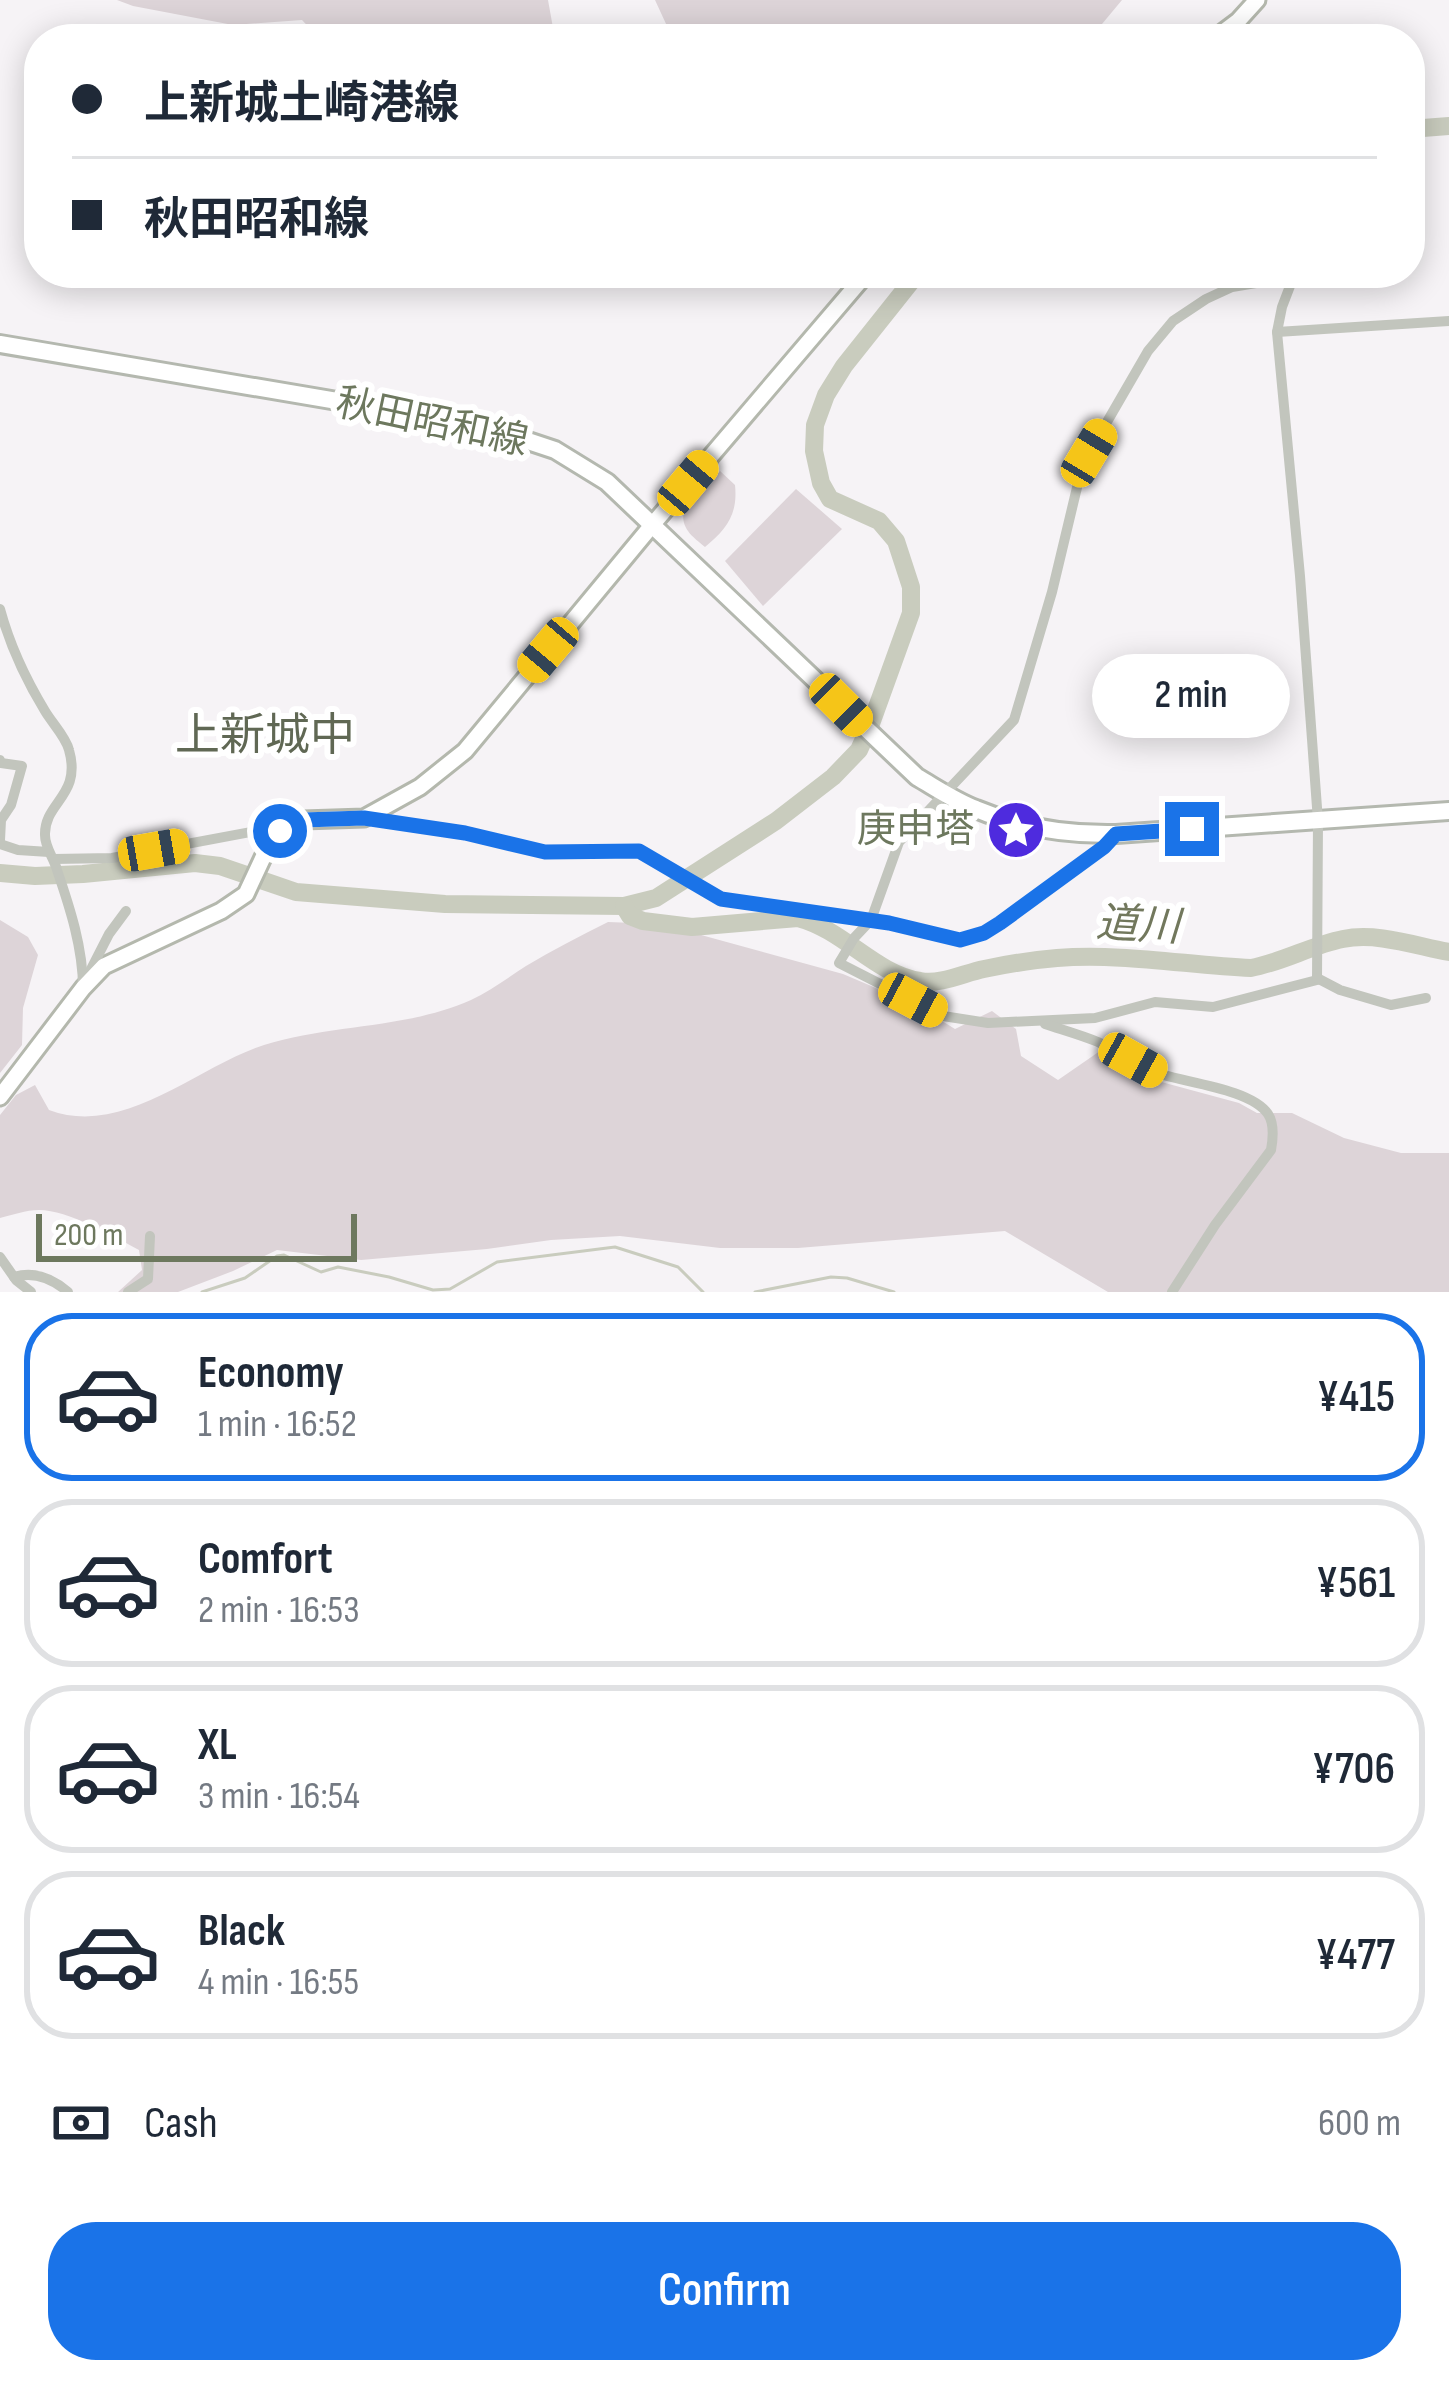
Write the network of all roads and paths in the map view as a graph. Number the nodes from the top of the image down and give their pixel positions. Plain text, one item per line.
1 (1257, 0) edge
2 (1238, 21) junction
3 (1234, 24) edge
4 (1239, 24) edge
5 (854, 288) edge
6 (1230, 288) edge
7 (1289, 288) edge
8 (1449, 321) edge
9 (1277, 332) junction
10 (0, 344) edge
11 (653, 524) junction
12 (0, 609) edge
13 (0, 760) edge
14 (946, 793) junction
15 (1449, 811) edge
16 (364, 818) junction
17 (1318, 821) junction
18 (280, 831) junction
19 (1116, 834) junction
20 (0, 842) edge
21 (53, 859) junction
22 (126, 911) dead end
23 (871, 920) junction
24 (1316, 978) junction
25 (83, 988) junction
26 (1426, 998) dead end
27 (1036, 1021) junction
28 (0, 1096) edge
29 (151, 1236) dead end
30 (0, 1257) edge
31 (14, 1277) junction
32 (31, 1292) edge
33 (68, 1292) edge
34 (128, 1292) edge
35 (1172, 1292) edge

1 - 2 main road
2 - 3 main road
2 - 4 street
5 - 11 main road
6 - 14 street
7 - 9 street
8 - 9 street
9 - 17 street
10 - 11 main road, 秋田昭和線
11 - 14 main road, 秋田昭和線
11 - 16 main road
12 - 21 street
13 - 20 street
14 - 19 main road, 秋田昭和線
14 - 23 street
15 - 17 main road, 秋田昭和線
16 - 18 main road
16 - 23 street
17 - 19 main road, 秋田昭和線
17 - 24 street
18 - 21 street
18 - 25 main road
19 - 23 street
20 - 21 street
21 - 25 street
22 - 25 street
23 - 27 street
24 - 26 street
24 - 27 street
25 - 28 main road
27 - 35 street
29 - 34 street
30 - 31 street
31 - 32 street
31 - 33 street

